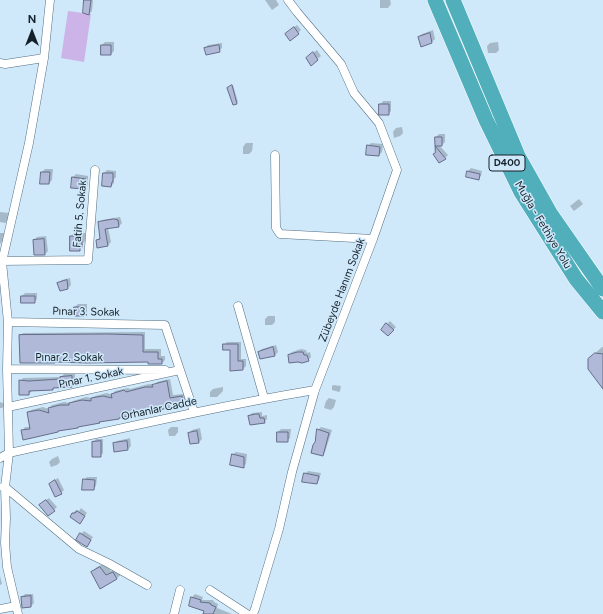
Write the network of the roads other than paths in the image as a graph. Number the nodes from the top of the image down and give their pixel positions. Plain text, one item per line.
1 (50, 0) edge
2 (288, 0) edge
3 (435, 0) edge
4 (453, 0) edge
5 (44, 58) junction
6 (0, 63) edge
7 (275, 155) dead end
8 (95, 170) dead end
9 (373, 239) junction
10 (1, 261) edge
11 (603, 289) edge
12 (238, 306) dead end
13 (603, 312) edge
14 (8, 322) junction
15 (4, 338) edge
16 (7, 369) junction
17 (180, 370) junction
18 (315, 390) junction
19 (264, 398) junction
20 (8, 407) junction
21 (194, 412) junction
22 (9, 453) junction
23 (0, 458) edge
24 (2, 487) edge
25 (3, 519) edge
26 (3, 567) edge
27 (147, 585) dead end
28 (180, 590) dead end
29 (210, 590) dead end
30 (0, 609) edge
31 (17, 610) edge
32 (174, 614) edge
33 (247, 614) edge
34 (253, 614) edge

1 - 5 street
2 - 9 street, Zübeyde Hanım Sokak
3 - 13 highway, Muğla - Fethiye Yolu / D400
4 - 11 highway, Muğla - Fethiye Yolu / D400
5 - 6 street
5 - 10 street
7 - 9 street
8 - 10 street, Fatih 5. Sokak
9 - 18 street, Zübeyde Hanım Sokak
10 - 14 street
12 - 19 street
14 - 15 street
14 - 17 street, Pınar 3. Sokak
15 - 16 street
16 - 17 street, Pınar 2. Sokak
16 - 20 street
17 - 20 street, Pınar 1. Sokak
17 - 21 street
18 - 19 street, Orhanlar Cadde
18 - 34 street, Zübeyde Hanım Sokak
19 - 21 street, Orhanlar Cadde
20 - 22 street
21 - 22 street, Orhanlar Cadde
22 - 23 street, Orhanlar Cadde
22 - 24 street
24 - 25 street
24 - 27 street
25 - 26 street
26 - 31 street
28 - 32 street
29 - 33 street
30 - 31 street

